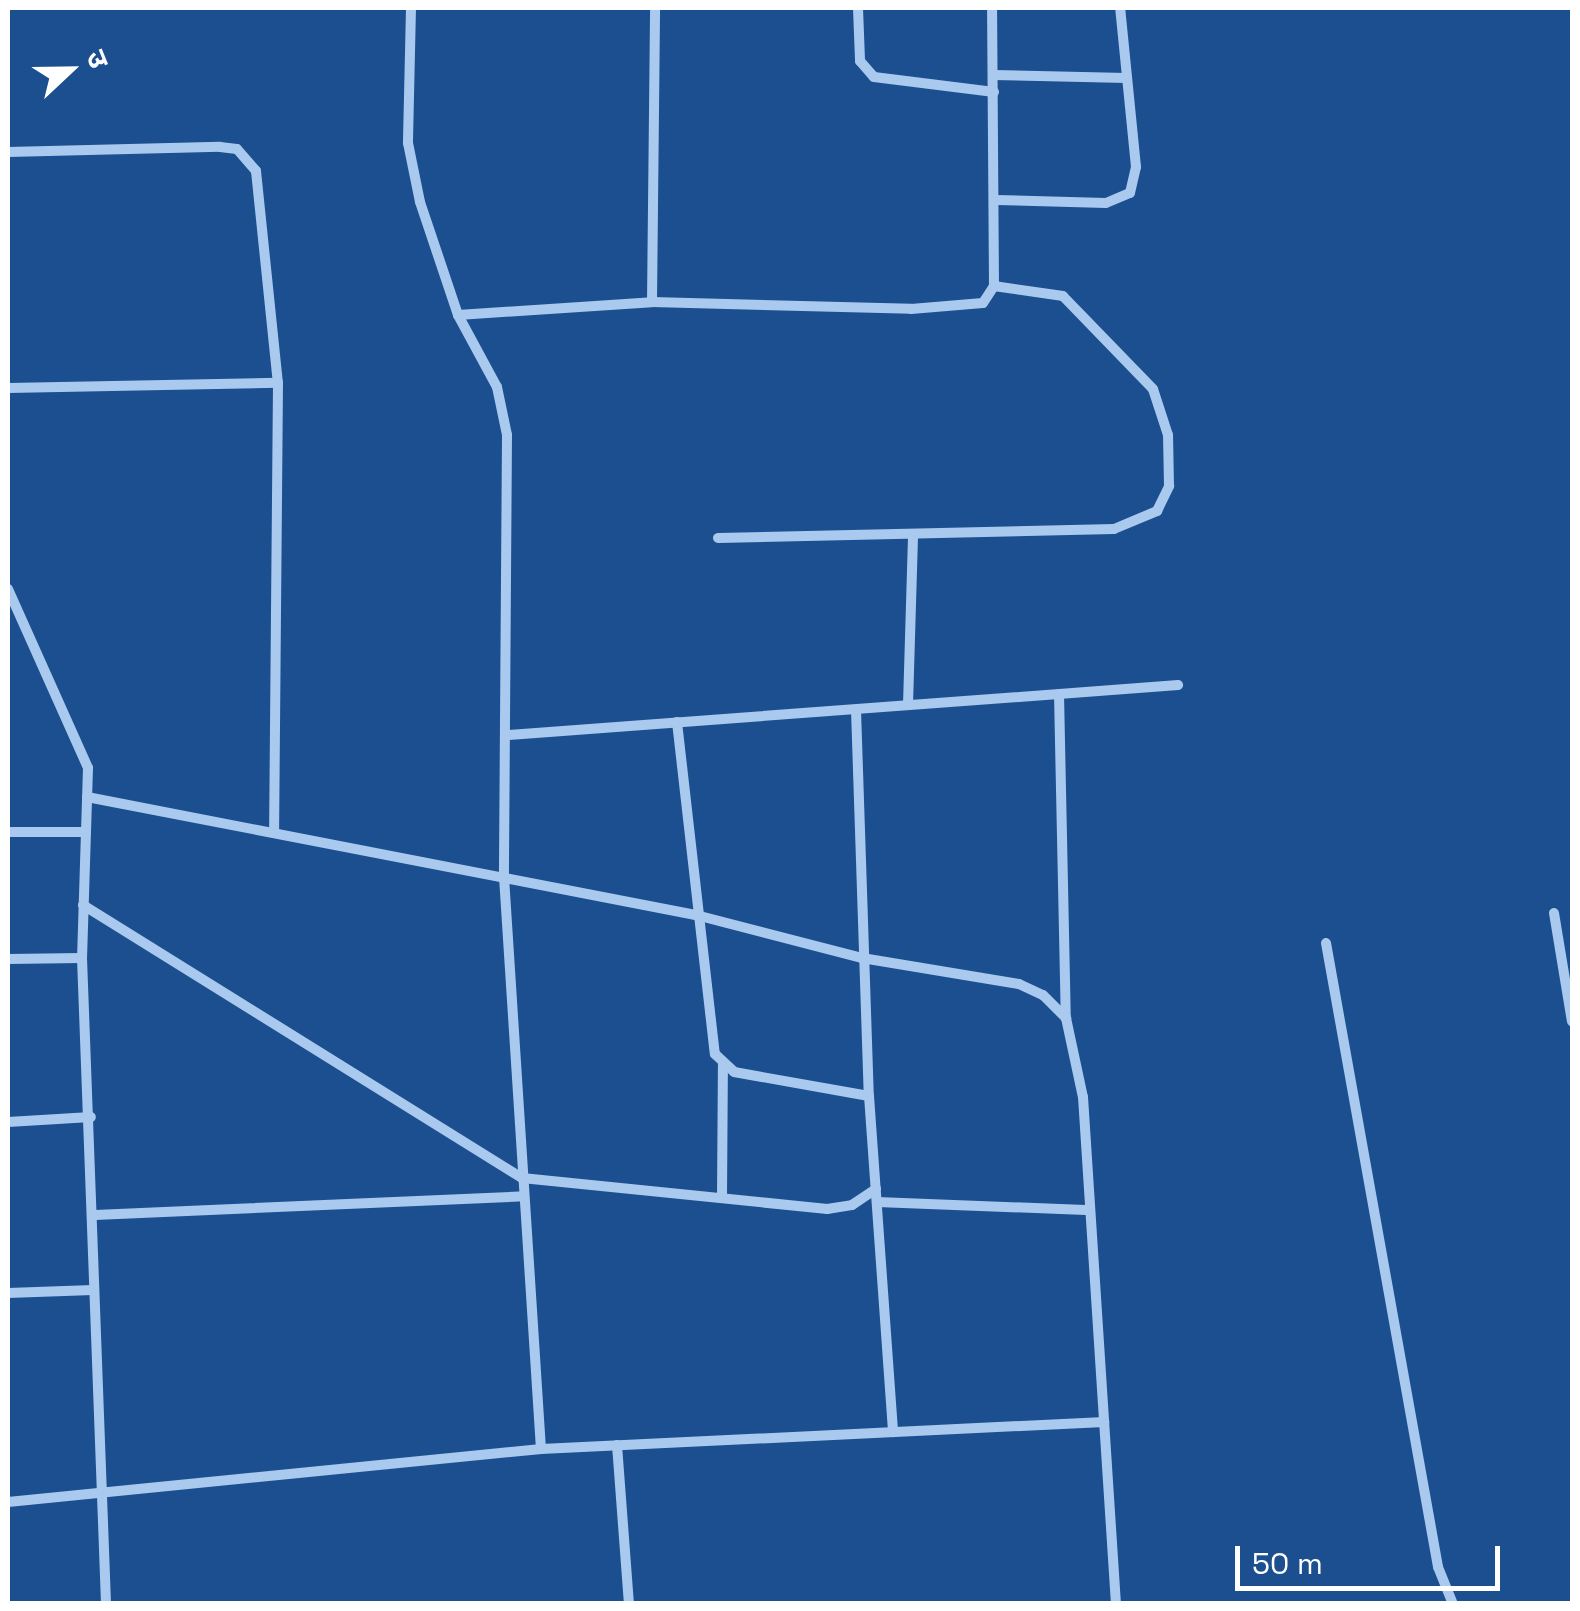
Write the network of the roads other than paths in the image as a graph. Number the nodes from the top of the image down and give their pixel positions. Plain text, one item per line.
1 (411, 8) edge
2 (655, 8) edge
3 (858, 8) edge
4 (992, 8) edge
5 (1120, 8) edge
6 (993, 75) junction
7 (1127, 78) junction
8 (994, 92) junction
9 (8, 152) edge
10 (994, 200) junction
11 (994, 286) junction
12 (652, 302) junction
13 (458, 315) junction
14 (278, 383) junction
15 (8, 388) edge
16 (913, 534) junction
17 (718, 538) dead end
18 (8, 589) edge
19 (12, 612) edge
20 (1178, 685) dead end
21 (1060, 694) junction
22 (908, 706) junction
23 (856, 710) junction
24 (676, 722) junction
25 (508, 735) junction
26 (87, 797) junction
27 (274, 830) junction
28 (8, 832) edge
29 (86, 832) junction
30 (504, 877) junction
31 (83, 905) junction
32 (1554, 913) dead end
33 (696, 915) junction
34 (1326, 942) dead end
35 (82, 958) junction
36 (862, 958) junction
37 (8, 959) edge
38 (1066, 1018) junction
39 (1572, 1022) edge
40 (723, 1065) junction
41 (869, 1096) junction
42 (91, 1117) junction
43 (8, 1122) edge
44 (522, 1178) junction
45 (524, 1196) junction
46 (876, 1196) junction
47 (722, 1197) junction
48 (1086, 1210) junction
49 (95, 1215) junction
50 (93, 1290) junction
51 (8, 1293) edge
52 (1104, 1422) junction
53 (893, 1432) junction
54 (617, 1445) junction
55 (541, 1449) junction
56 (99, 1494) junction
57 (8, 1502) edge
58 (106, 1604) edge
59 (628, 1604) edge
60 (1116, 1604) edge
61 (1453, 1604) edge

1 - 13 street
2 - 12 street
3 - 8 street
4 - 6 street
5 - 7 street
6 - 7 street
6 - 8 street
7 - 10 street
8 - 10 street
9 - 14 street
10 - 11 street
11 - 12 street
11 - 16 street
12 - 13 street
13 - 25 street
14 - 15 street
14 - 27 street
16 - 17 street
16 - 22 street
18 - 19 street
19 - 26 street
20 - 21 street
21 - 22 street
21 - 38 street
22 - 23 street
23 - 24 street
23 - 36 street
24 - 25 street
24 - 33 street
25 - 30 street
26 - 27 street
26 - 29 street
27 - 30 street
28 - 29 street
29 - 31 street
30 - 33 street
30 - 44 street
31 - 35 street
31 - 44 street
32 - 39 street
33 - 36 street
33 - 40 street
34 - 61 street
35 - 37 street
35 - 42 street
36 - 38 street
36 - 41 street
38 - 48 street
40 - 41 street
40 - 47 street
41 - 46 street
42 - 43 street
42 - 49 street
44 - 45 street
44 - 47 street
45 - 49 street
45 - 55 street
46 - 47 street
46 - 48 street
46 - 53 street
48 - 52 street
49 - 50 street
50 - 51 street
50 - 56 street
52 - 53 street
52 - 60 street
53 - 54 street
54 - 55 street
54 - 59 street
55 - 56 street
56 - 57 street
56 - 58 street

